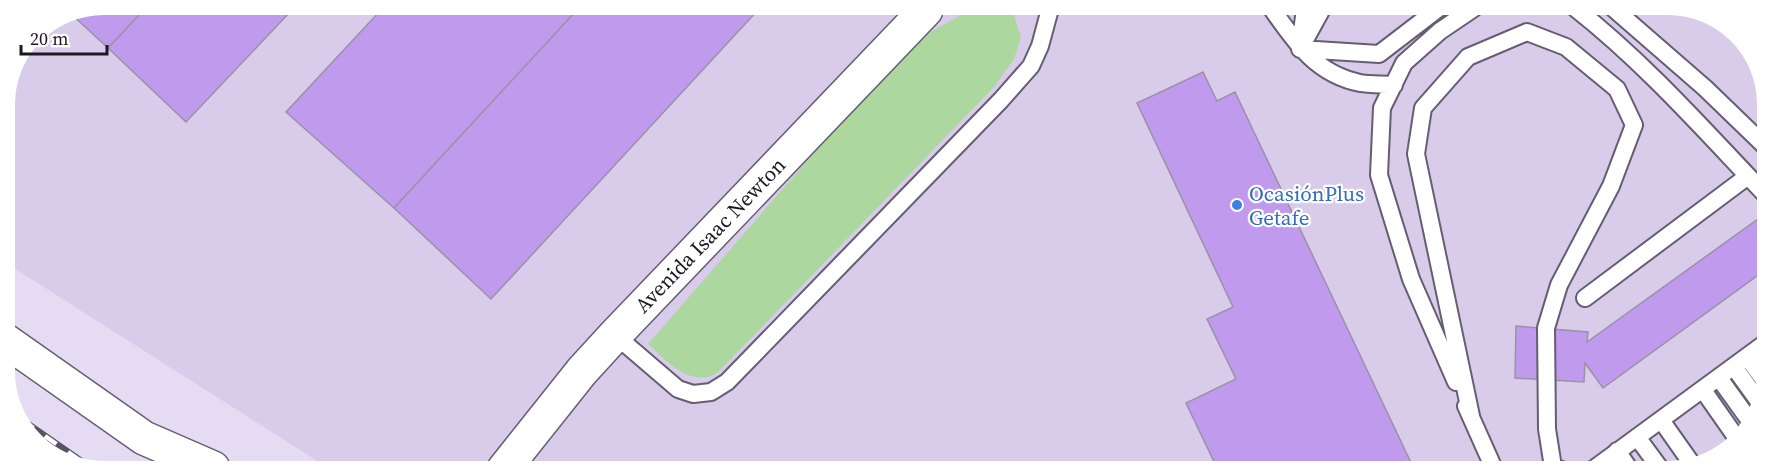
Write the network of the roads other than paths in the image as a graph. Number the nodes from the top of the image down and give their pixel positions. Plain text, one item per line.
1 (921, 15) edge
2 (1048, 15) edge
3 (1276, 15) edge
4 (1298, 15) edge
5 (1304, 15) edge
6 (1311, 15) edge
7 (1319, 15) edge
8 (1430, 15) edge
9 (1464, 15) edge
10 (1584, 15) edge
11 (1621, 15) edge
12 (1300, 49) junction
13 (1394, 85) junction
14 (1757, 138) edge
15 (1748, 176) junction
16 (1757, 186) edge
17 (1585, 298) dead end
18 (615, 335) junction
19 (15, 347) edge
20 (1757, 349) edge
21 (1740, 362) junction
22 (1757, 375) edge
23 (1719, 378) junction
24 (1703, 390) junction
25 (1754, 391) edge
26 (1746, 415) edge
27 (1471, 416) junction
28 (1661, 420) junction
29 (1733, 433) edge
30 (1637, 437) junction
31 (1617, 451) junction
32 (1688, 458) edge
33 (197, 461) edge
34 (510, 461) edge
35 (1491, 461) edge
36 (1555, 461) edge
37 (1607, 461) edge
38 (1624, 461) edge
39 (1655, 461) edge

1 - 18 street, Avenida Isaac Newton
2 - 18 lane
3 - 12 lane
4 - 12 lane
5 - 12 lane
6 - 12 lane
7 - 12 lane
8 - 12 lane
9 - 13 lane
10 - 15 lane
11 - 14 lane
12 - 13 lane
13 - 27 lane
15 - 16 lane
15 - 17 lane
18 - 34 street, Avenida Isaac Newton
19 - 33 street
20 - 21 lane
21 - 22 lane
21 - 23 lane
21 - 25 lane
23 - 24 lane
23 - 26 lane
24 - 28 lane
24 - 29 lane
27 - 35 lane
27 - 36 lane
28 - 30 lane
28 - 32 lane
30 - 31 lane
30 - 39 lane
31 - 37 lane
31 - 38 lane

